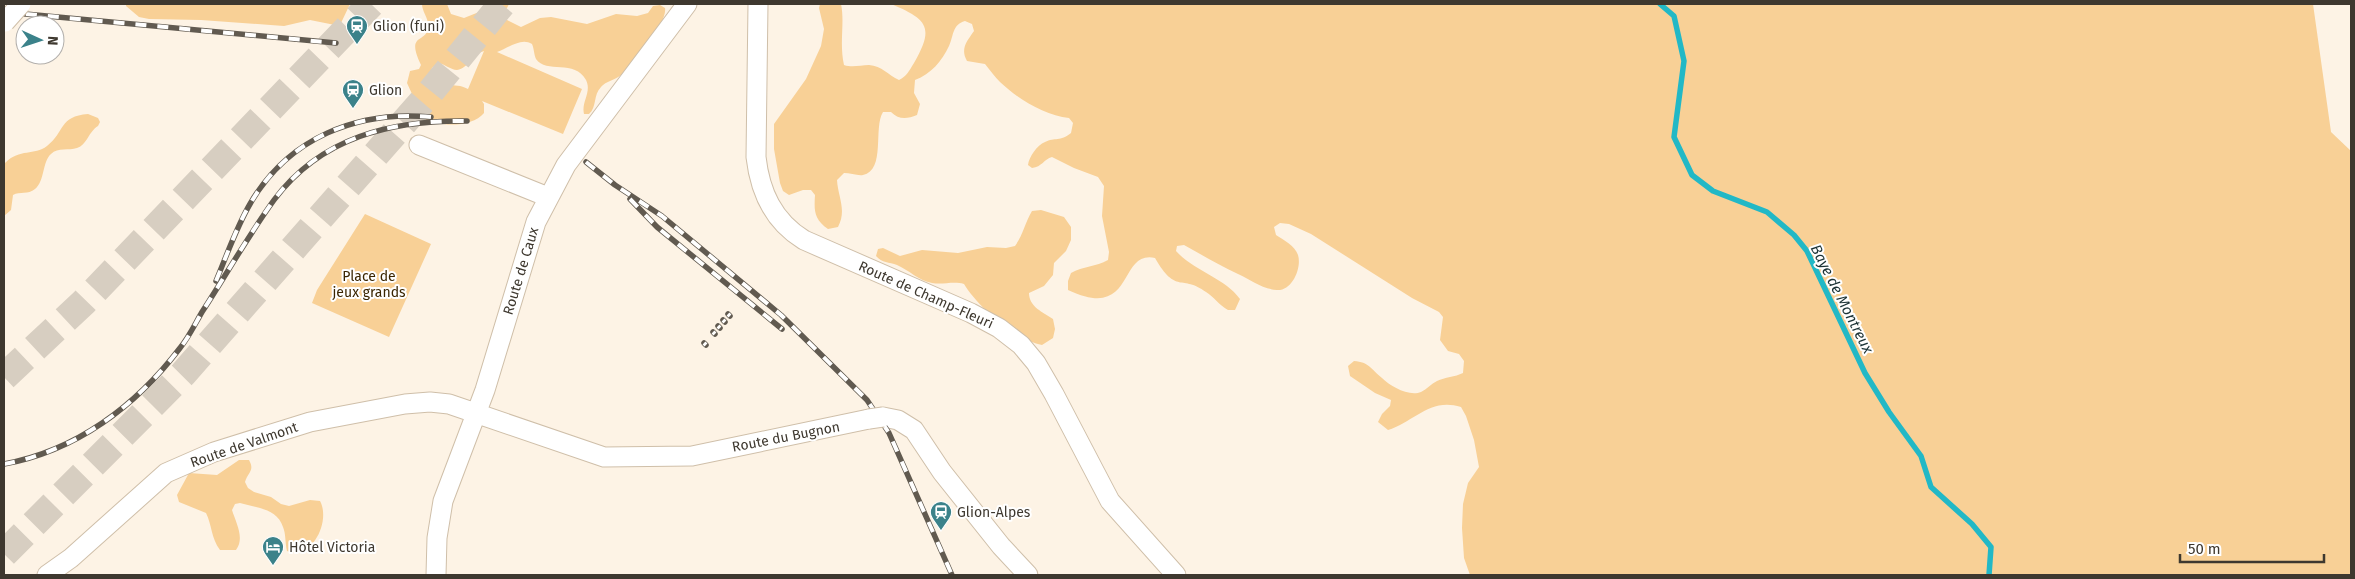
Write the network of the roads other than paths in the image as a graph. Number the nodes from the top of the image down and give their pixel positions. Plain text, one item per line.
1 (21, 4) edge
2 (687, 4) edge
3 (758, 4) edge
4 (4, 22) edge
5 (419, 145) dead end
6 (548, 197) junction
7 (477, 413) junction
8 (47, 575) edge
9 (436, 575) edge
10 (1028, 575) edge
11 (1176, 575) edge

1 - 4 street, bridge
2 - 6 street, Route de Caux
3 - 11 street, Route de Champ-Fleuri
5 - 6 street
6 - 7 street, Route de Caux
7 - 8 street, Route de Valmont
7 - 9 street, Route de Caux
7 - 10 street, Route du Bugnon, bridge

